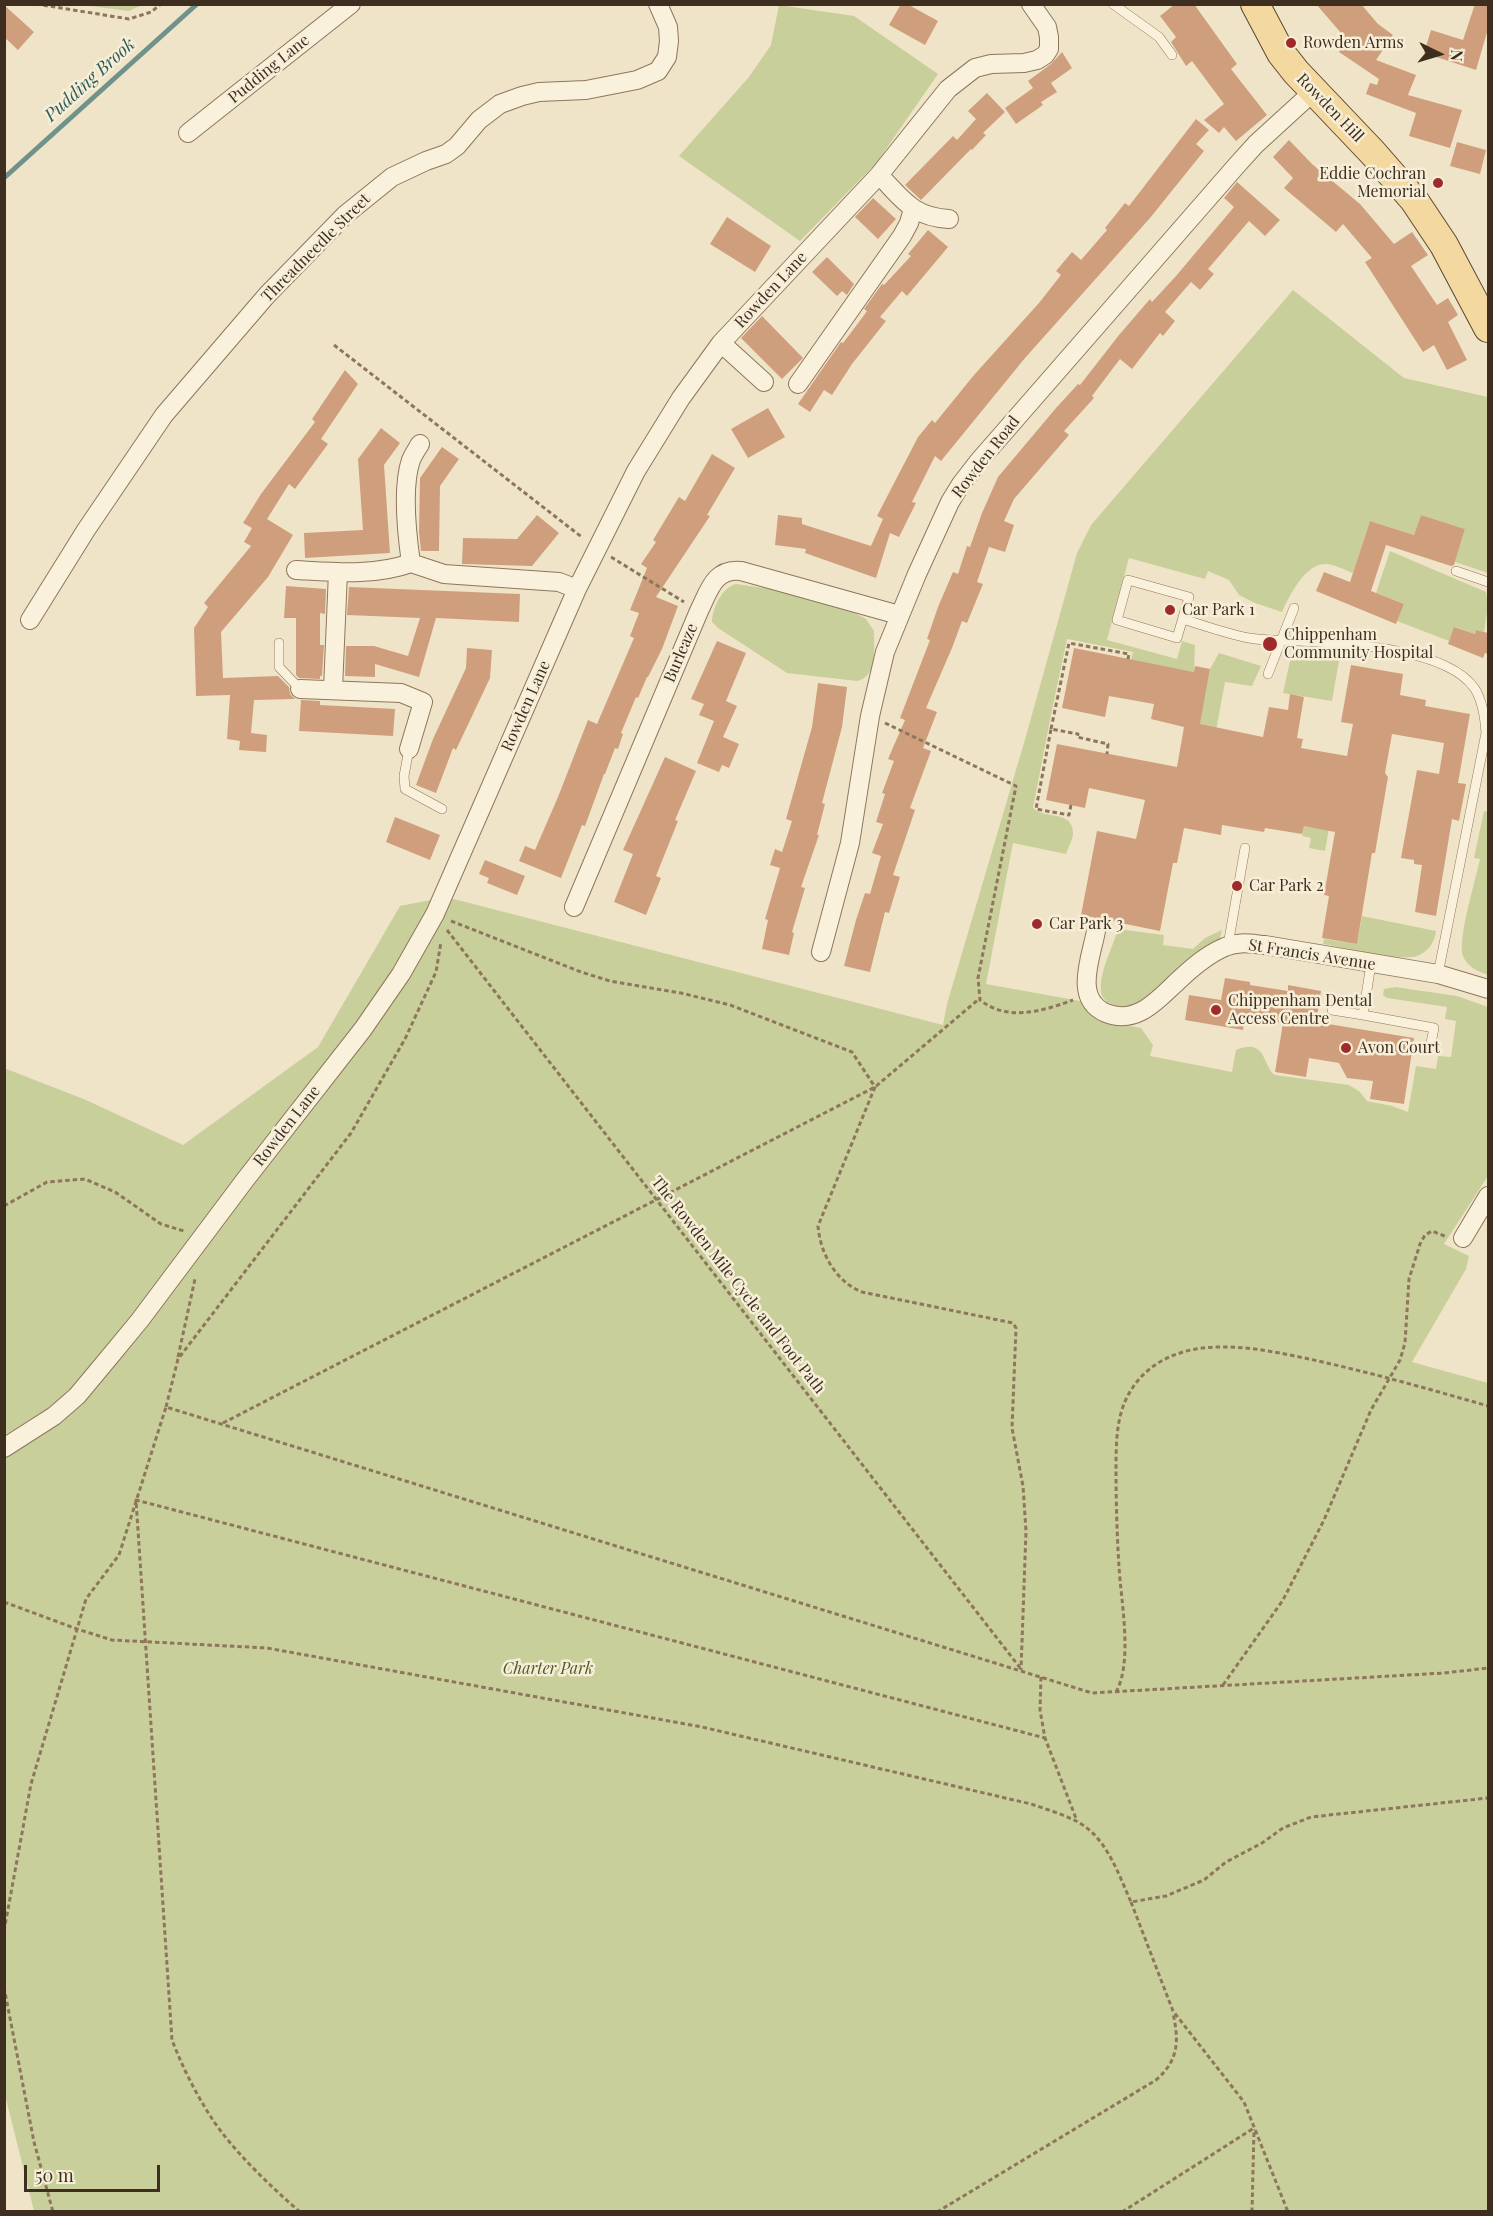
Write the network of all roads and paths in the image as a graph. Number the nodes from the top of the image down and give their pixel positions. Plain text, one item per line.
1 (36, 4) edge
2 (161, 4) edge
3 (351, 4) edge
4 (1031, 4) edge
5 (1113, 4) edge
6 (1256, 4) edge
7 (661, 6) edge
8 (1173, 55) dead end
9 (1314, 91) junction
10 (188, 134) dead end
11 (879, 175) junction
12 (913, 209) junction
13 (949, 219) dead end
14 (1485, 311) edge
15 (721, 343) junction
16 (334, 345) dead end
17 (764, 382) dead end
18 (798, 384) dead end
19 (420, 444) dead end
20 (597, 549) junction
21 (411, 563) junction
22 (296, 570) dead end
23 (1456, 571) dead end
24 (338, 572) junction
25 (1488, 582) edge
26 (577, 589) junction
27 (1294, 608) dead end
28 (699, 611) junction
29 (899, 615) junction
30 (1183, 619) junction
31 (30, 620) dead end
32 (1280, 640) junction
33 (279, 643) dead end
34 (1128, 659) dead end
35 (1268, 674) dead end
36 (300, 688) joint
37 (333, 689) junction
38 (870, 716) junction
39 (1051, 729) junction
40 (409, 748) joint
41 (1107, 754) dead end
42 (1071, 805) dead end
43 (442, 809) dead end
44 (1245, 848) dead end
45 (574, 907) dead end
46 (435, 914) junction
47 (1096, 931) dead end
48 (1228, 945) junction
49 (821, 952) dead end
50 (1371, 964) junction
51 (1438, 974) junction
52 (1488, 989) edge
53 (1087, 994) junction
54 (979, 999) junction
55 (1332, 1010) dead end
56 (1364, 1015) junction
57 (1430, 1048) dead end
58 (875, 1087) junction
59 (656, 1200) junction
60 (1487, 1201) edge
61 (4, 1206) edge
62 (203, 1236) junction
63 (1463, 1238) joint
64 (196, 1270) dead end
65 (178, 1359) junction
66 (1390, 1378) junction
67 (1488, 1406) edge
68 (166, 1407) junction
69 (222, 1424) junction
70 (4, 1448) edge
71 (136, 1500) junction
72 (4, 1602) edge
73 (77, 1629) junction
74 (145, 1642) junction
75 (1488, 1668) edge
76 (1022, 1670) junction
77 (1041, 1677) junction
78 (1222, 1686) junction
79 (1116, 1692) junction
80 (1045, 1738) junction
81 (1488, 1798) edge
82 (1077, 1821) junction
83 (1131, 1902) junction
84 (4, 1931) edge
85 (4, 1987) edge
86 (1173, 2011) junction
87 (1254, 2128) junction
88 (53, 2211) edge
89 (300, 2211) edge
90 (937, 2211) edge
91 (1122, 2211) edge
92 (1252, 2211) edge
93 (1288, 2211) edge

1 - 2 path
3 - 10 street, Pudding Lane
4 - 11 street, Rowden Lane
5 - 8 lane
6 - 9 main road, Rowden Hill
7 - 31 street, Threadneedle Street
9 - 14 main road, Rowden Hill
9 - 29 street, Rowden Road
11 - 12 street
11 - 15 street, Rowden Lane
12 - 13 street
12 - 18 street
15 - 17 street
15 - 20 street, Rowden Lane
16 - 20 path
19 - 21 street
20 - 26 street, Rowden Lane
20 - 28 path
21 - 24 street
21 - 26 street
22 - 24 street
23 - 25 lane
24 - 37 street
26 - 46 street, Rowden Lane
27 - 32 lane
28 - 29 street, Burleaze
28 - 45 street, Burleaze
29 - 38 street, Rowden Road
30 - 30 lane
30 - 32 lane
32 - 35 lane
32 - 51 lane
33 - 36 lane
34 - 39 path
36 - 37 street
37 - 40 street
38 - 49 street, Rowden Road
38 - 54 path
39 - 41 path
39 - 42 path
40 - 43 lane
44 - 48 lane
46 - 58 path
46 - 59 path, The Rowden Mile Cycle and Foot Path
46 - 62 street, Rowden Lane
46 - 65 path
47 - 53 street
48 - 50 street, St Francis Avenue
48 - 53 street, St Francis Avenue
50 - 51 street, St Francis Avenue
50 - 56 lane
51 - 52 street, St Francis Avenue
53 - 54 path
54 - 58 path
55 - 56 lane
56 - 57 lane
58 - 59 path
58 - 76 path
59 - 69 path
59 - 76 path, The Rowden Mile Cycle and Foot Path
60 - 63 street
61 - 62 path
62 - 70 street, Rowden Lane
63 - 66 path
64 - 65 path
65 - 68 path
66 - 67 path
66 - 78 path
66 - 79 path
68 - 69 path
68 - 71 path
69 - 76 path
71 - 73 path
71 - 74 path
71 - 80 path
72 - 73 path
73 - 74 path
73 - 84 path
74 - 82 path
74 - 89 path
75 - 78 path
76 - 77 path
77 - 79 path
77 - 80 path
78 - 79 path
80 - 82 path
81 - 83 path
82 - 83 path
83 - 86 path
85 - 88 path
86 - 87 path
86 - 90 path
87 - 91 path
87 - 92 path
87 - 93 path

